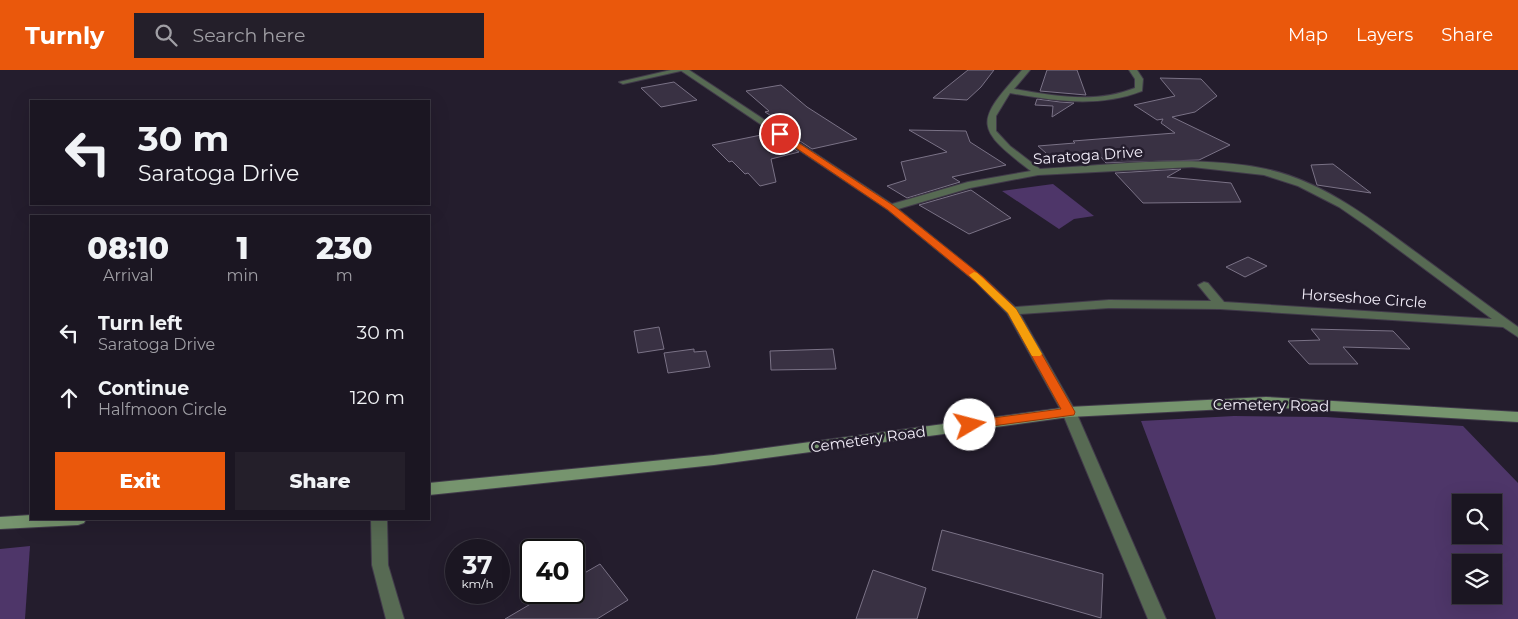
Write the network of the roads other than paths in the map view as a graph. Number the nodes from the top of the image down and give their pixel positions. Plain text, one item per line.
1 (683, 70) edge
2 (1026, 70) edge
3 (1133, 70) edge
4 (623, 82) dead end
5 (1008, 90) junction
6 (1038, 172) junction
7 (891, 208) junction
8 (1204, 285) dead end
9 (1220, 305) junction
10 (1012, 311) junction
11 (1506, 324) junction
12 (1518, 333) edge
13 (1069, 412) junction
14 (1518, 417) edge
15 (430, 489) edge
16 (57, 520) edge
17 (379, 520) edge
18 (0, 523) edge
19 (395, 619) edge
20 (1157, 619) edge

1 - 4 street
1 - 7 street
2 - 5 street
3 - 5 street
5 - 6 street
6 - 7 street, Saratoga Drive
6 - 11 street, Saratoga Drive
7 - 10 street
8 - 9 street
9 - 10 street, Horseshoe Circle
9 - 11 street, Horseshoe Circle
10 - 13 street
11 - 12 street, Saratoga Drive
13 - 14 street, Cemetery Road
13 - 15 street, Cemetery Road
13 - 20 street
16 - 18 street
17 - 19 street

